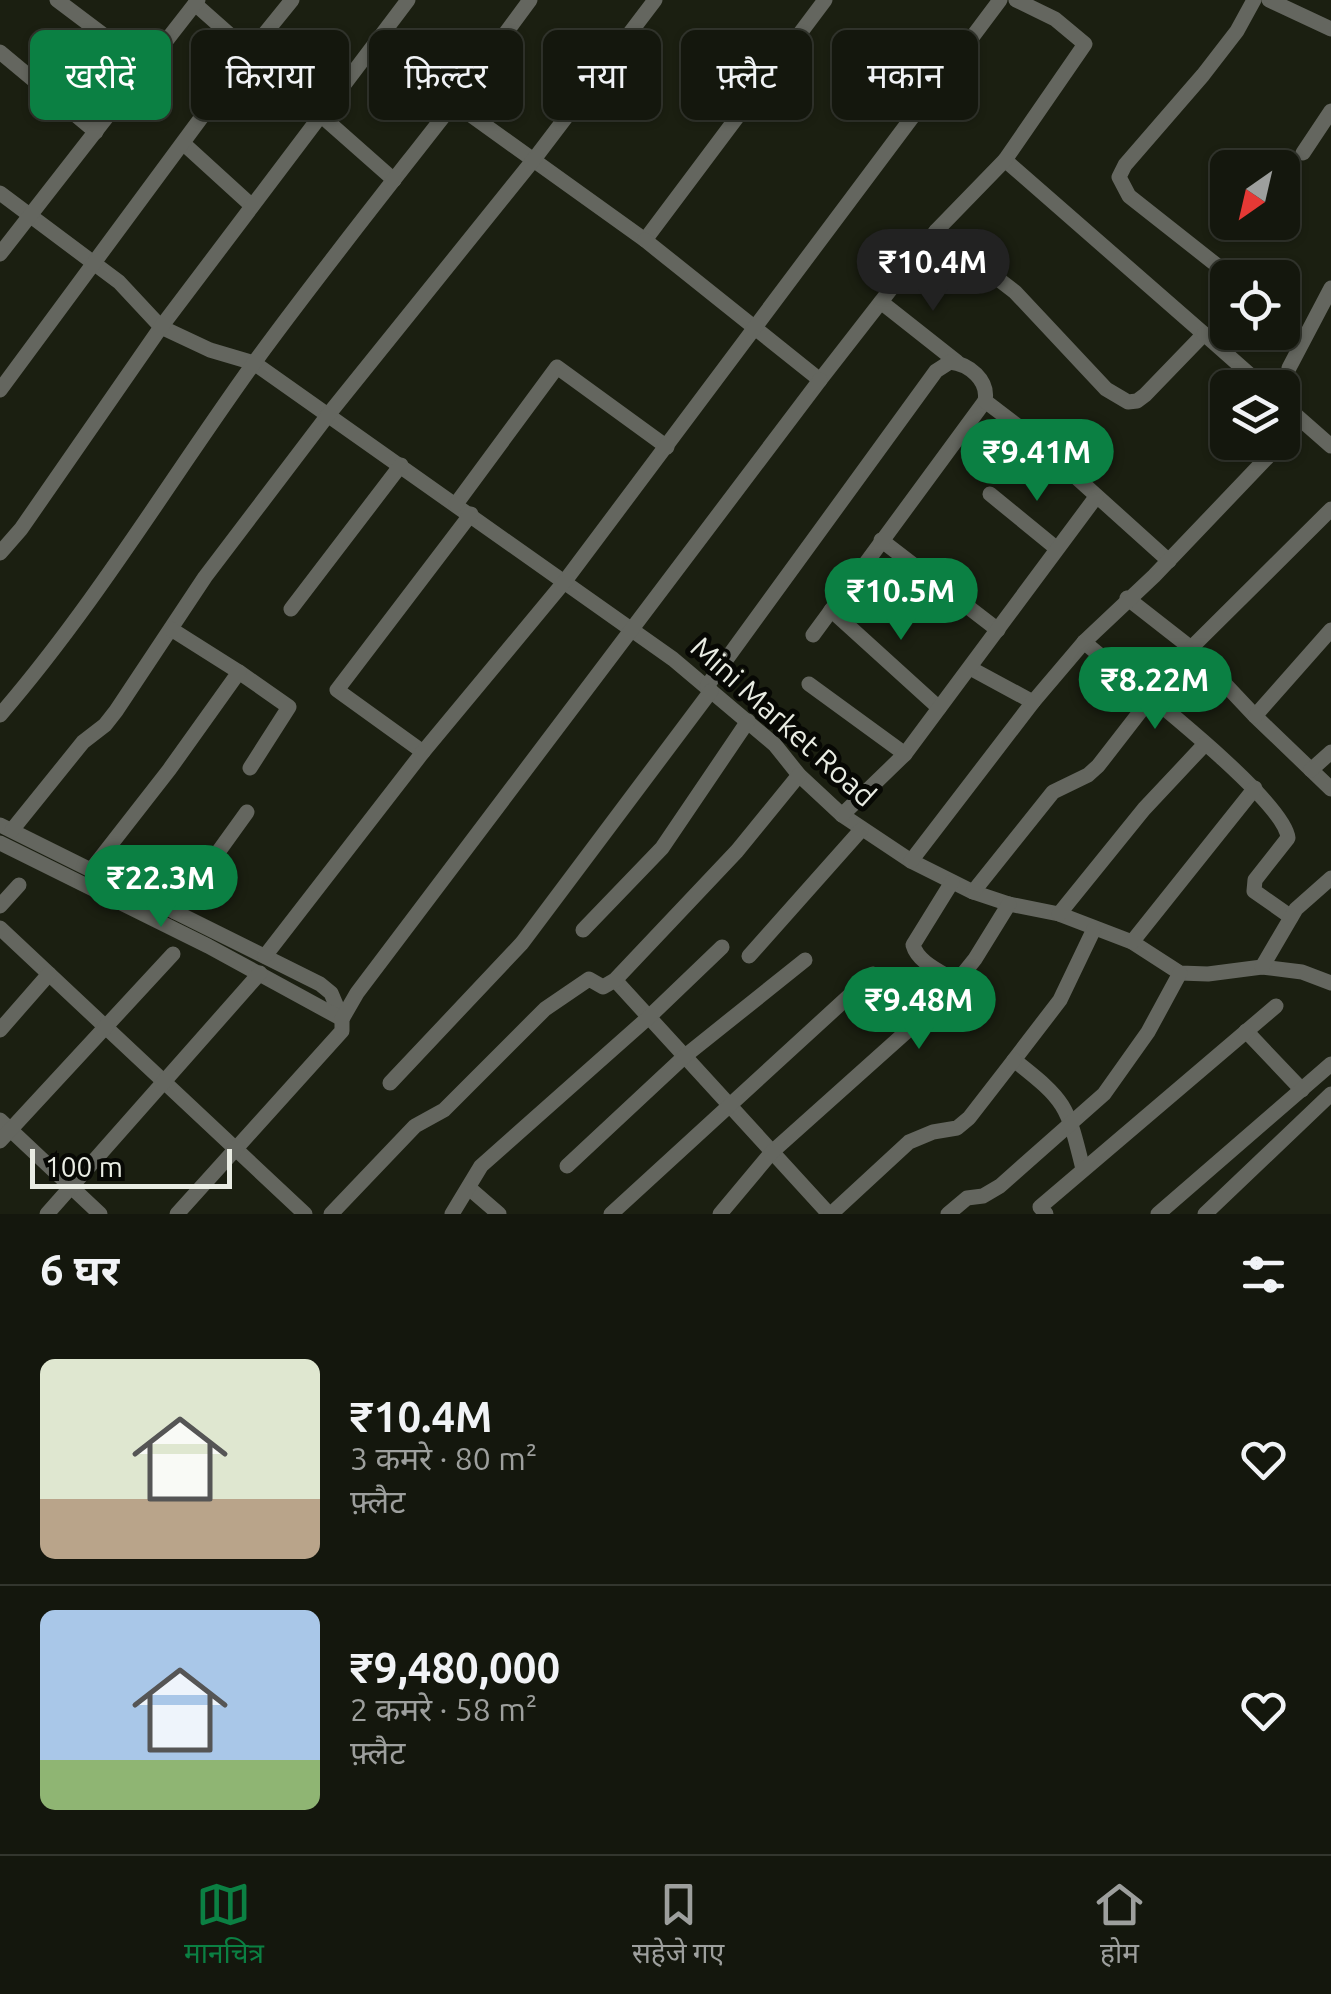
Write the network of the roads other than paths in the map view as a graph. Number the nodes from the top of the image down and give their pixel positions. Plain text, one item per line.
1 (57, 0) edge
2 (292, 0) edge
3 (408, 0) edge
4 (530, 0) edge
5 (655, 0) edge
6 (825, 0) edge
7 (1000, 0) edge
8 (1016, 0) edge
9 (1254, 0) edge
10 (1269, 0) edge
11 (192, 3) edge
12 (1331, 29) edge
13 (97, 30) edge
14 (223, 30) edge
15 (268, 30) edge
16 (508, 30) edge
17 (171, 32) edge
18 (0, 52) edge
19 (349, 77) edge
20 (1331, 110) edge
21 (105, 120) edge
22 (201, 120) edge
23 (316, 120) edge
24 (326, 120) edge
25 (441, 120) edge
26 (479, 120) edge
27 (96, 132) junction
28 (184, 144) junction
29 (1303, 154) dead end
30 (535, 158) junction
31 (1005, 160) junction
32 (394, 180) junction
33 (0, 193) edge
34 (252, 206) junction
35 (30, 215) junction
36 (936, 232) junction
37 (644, 240) junction
38 (0, 254) edge
39 (1210, 260) edge
40 (94, 264) junction
41 (1331, 288) edge
42 (881, 302) junction
43 (161, 327) junction
44 (756, 327) junction
45 (1204, 334) junction
46 (956, 362) junction
47 (254, 363) junction
48 (1290, 368) dead end
49 (1245, 370) edge
50 (820, 380) junction
51 (0, 390) edge
52 (985, 401) junction
53 (328, 414) junction
54 (1302, 420) edge
55 (1331, 446) edge
56 (667, 447) junction
57 (1265, 460) edge
58 (401, 465) junction
59 (990, 494) dead end
60 (1096, 497) junction
61 (456, 504) junction
62 (1331, 509) edge
63 (471, 514) junction
64 (880, 540) junction
65 (1056, 548) junction
66 (0, 553) edge
67 (1169, 561) junction
68 (565, 581) junction
69 (1127, 598) junction
70 (291, 609) dead end
71 (831, 610) junction
72 (171, 629) junction
73 (632, 630) junction
74 (998, 630) junction
75 (1331, 630) edge
76 (813, 635) dead end
77 (1084, 642) junction
78 (1192, 648) junction
79 (970, 668) junction
80 (239, 672) junction
81 (809, 684) dead end
82 (709, 688) junction
83 (1150, 699) junction
84 (1033, 702) junction
85 (939, 708) junction
86 (0, 715) edge
87 (1255, 716) junction
88 (748, 721) junction
89 (1204, 744) junction
90 (422, 752) junction
91 (1331, 752) edge
92 (904, 754) junction
93 (250, 768) dead end
94 (1311, 770) junction
95 (799, 775) junction
96 (1255, 788) junction
97 (1331, 789) edge
98 (247, 812) dead end
99 (842, 815) junction
100 (6, 828) edge
101 (861, 830) junction
102 (0, 843) edge
103 (911, 861) junction
104 (91, 870) junction
105 (1331, 878) edge
106 (952, 882) junction
107 (19, 886) dead end
108 (973, 892) junction
109 (1009, 904) junction
110 (0, 906) edge
111 (175, 912) junction
112 (1058, 914) junction
113 (1291, 917) junction
114 (0, 928) edge
115 (1094, 929) junction
116 (582, 930) dead end
117 (1132, 942) junction
118 (722, 947) dead end
119 (174, 954) dead end
120 (265, 956) junction
121 (749, 956) dead end
122 (805, 960) dead end
123 (1262, 968) junction
124 (1180, 972) junction
125 (260, 973) junction
126 (49, 974) junction
127 (873, 974) dead end
128 (616, 980) junction
129 (957, 982) junction
130 (1331, 983) edge
131 (1276, 1006) dead end
132 (342, 1018) junction
133 (650, 1018) junction
134 (106, 1026) junction
135 (0, 1030) edge
136 (1246, 1031) junction
137 (685, 1056) junction
138 (1014, 1060) junction
139 (1331, 1064) edge
140 (165, 1082) junction
141 (390, 1082) dead end
142 (1302, 1090) junction
143 (1331, 1094) edge
144 (728, 1104) junction
145 (1071, 1120) junction
146 (3, 1130) edge
147 (237, 1148) junction
148 (772, 1152) junction
149 (567, 1166) dead end
150 (1082, 1168) junction
151 (72, 1188) junction
152 (470, 1188) junction
153 (1039, 1212) edge
154 (47, 1214) edge
155 (100, 1214) edge
156 (177, 1214) edge
157 (305, 1214) edge
158 (331, 1214) edge
159 (452, 1214) edge
160 (499, 1214) edge
161 (611, 1214) edge
162 (720, 1214) edge
163 (829, 1214) edge
164 (948, 1214) edge
165 (1158, 1214) edge
166 (1204, 1214) edge

1 - 13 street
2 - 15 street
3 - 19 street
4 - 16 street
5 - 30 street
6 - 37 street
7 - 44 street
8 - 31 street
9 - 39 street
10 - 12 street
11 - 14 street
11 - 17 street
18 - 27 street
20 - 29 street
21 - 27 street
22 - 28 street
23 - 34 street
24 - 32 street
25 - 32 street
26 - 30 street
27 - 35 street
28 - 34 street
28 - 40 street
30 - 37 street
30 - 53 street
31 - 36 street
31 - 45 street
32 - 47 street
33 - 35 street
34 - 43 street
35 - 38 street
35 - 40 street
36 - 42 street
36 - 45 street
37 - 44 street
40 - 43 street
40 - 51 street
41 - 48 street
42 - 46 street
42 - 50 street
43 - 47 street, Mini Market Road
43 - 66 street
44 - 50 street
44 - 56 street
45 - 49 street
46 - 52 street
46 - 82 street
47 - 53 street, Mini Market Road
47 - 86 street
50 - 73 street
52 - 60 street
52 - 64 street
53 - 58 street, Mini Market Road
53 - 72 street
54 - 55 street
56 - 61 street
56 - 68 street
57 - 67 street
58 - 61 street, Mini Market Road
58 - 70 street
59 - 65 street
60 - 65 street
60 - 67 street
61 - 63 street, Mini Market Road
62 - 78 street
63 - 68 street, Mini Market Road
63 - 90 street
64 - 71 street
64 - 74 street
65 - 74 street
67 - 69 street
68 - 73 street, Mini Market Road
68 - 90 street
69 - 77 street
69 - 78 street
71 - 76 street
71 - 85 street
72 - 80 street
72 - 100 street
73 - 82 street, Mini Market Road
73 - 132 street
74 - 79 street
75 - 87 street
77 - 83 street
77 - 84 street
78 - 87 street
79 - 84 street
79 - 85 street
80 - 93 street
80 - 104 street
81 - 92 street
82 - 88 street, Mini Market Road
82 - 141 street
83 - 89 street
83 - 108 street
84 - 103 street
85 - 92 street
87 - 94 street
88 - 95 street, Mini Market Road
88 - 116 street
89 - 96 street
89 - 112 street
90 - 120 street
91 - 94 street
92 - 99 street
94 - 97 street
95 - 99 street, Mini Market Road
95 - 128 street
96 - 113 street
96 - 117 street
98 - 111 street
99 - 101 street, Mini Market Road
100 - 104 street
101 - 103 street, Mini Market Road
101 - 121 street
102 - 125 street
103 - 106 street, Mini Market Road
104 - 111 street
105 - 113 street
106 - 108 street, Mini Market Road
106 - 129 street
107 - 110 street
108 - 109 street, Mini Market Road
109 - 112 street, Mini Market Road
109 - 129 street
111 - 120 street
112 - 115 street, Mini Market Road
113 - 123 street
114 - 126 street
115 - 117 street, Mini Market Road
115 - 138 street
117 - 124 street, Mini Market Road
118 - 133 street
119 - 134 street
120 - 132 street
122 - 137 street
123 - 124 street
123 - 130 street
124 - 145 street
125 - 132 street
125 - 140 street
126 - 134 street
126 - 135 street
127 - 144 street
128 - 133 street
128 - 158 street
129 - 148 street
131 - 136 street
132 - 147 street
133 - 137 street
133 - 152 street
134 - 140 street
134 - 146 street
136 - 142 street
136 - 150 street
137 - 144 street
137 - 149 street
138 - 145 street
138 - 163 street
139 - 142 street
140 - 147 street
140 - 151 street
142 - 165 street
143 - 166 street
144 - 148 street
144 - 161 street
145 - 150 street
145 - 164 street
146 - 151 street
147 - 156 street
147 - 157 street
148 - 162 street
148 - 163 street
150 - 153 street
151 - 154 street
151 - 155 street
152 - 159 street
152 - 160 street

